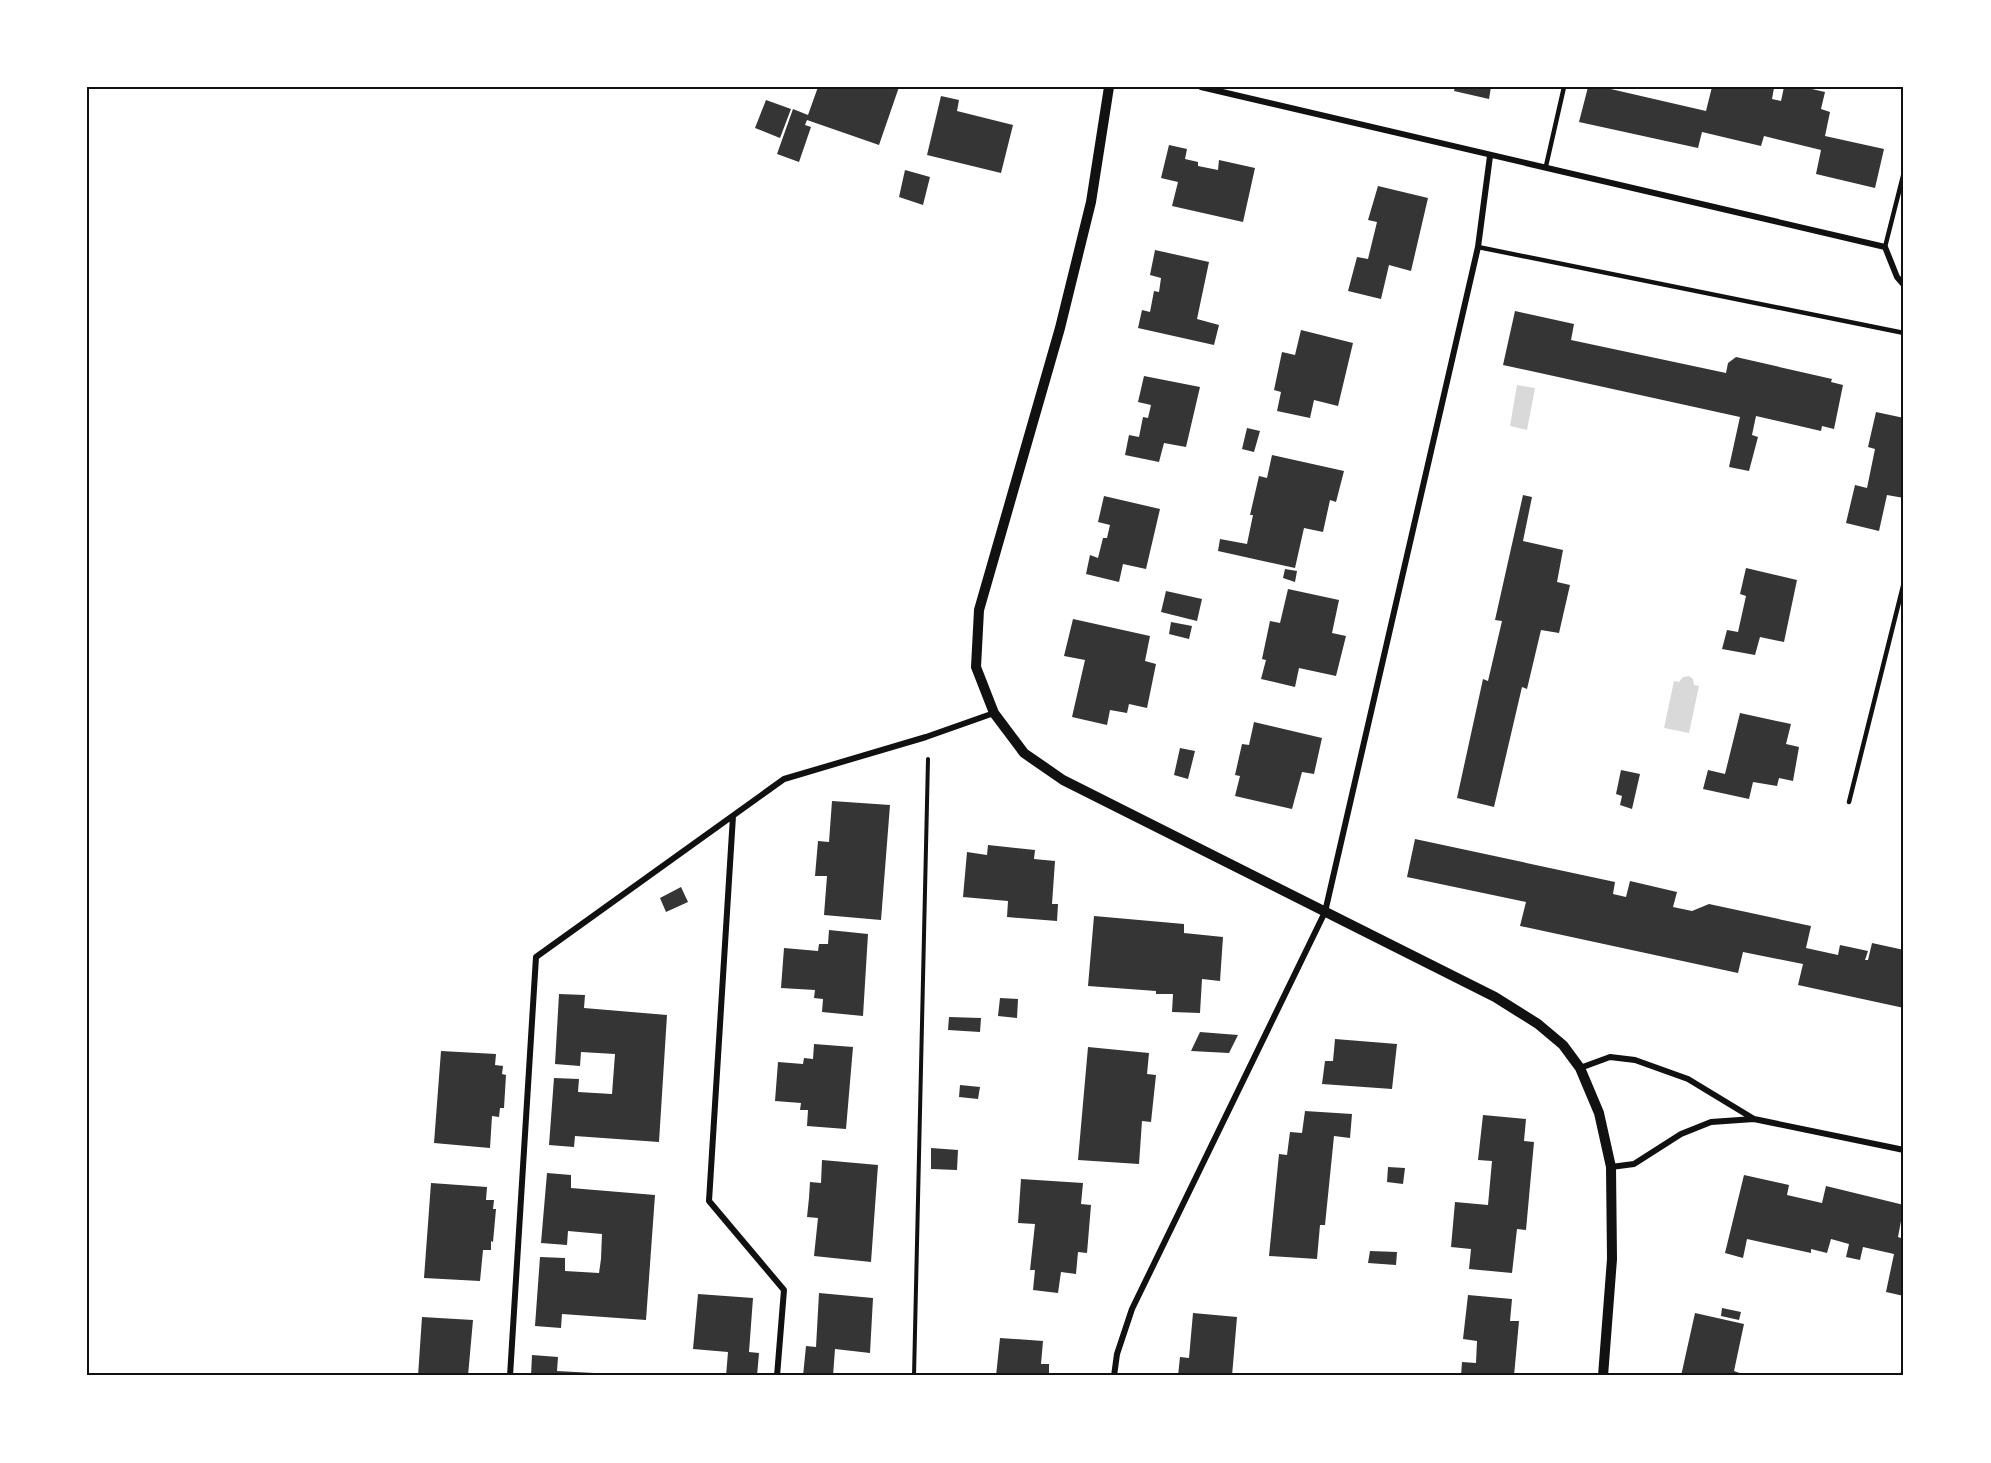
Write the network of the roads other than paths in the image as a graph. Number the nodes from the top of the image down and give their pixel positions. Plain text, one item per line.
1 (1109, 87) edge
2 (1201, 87) edge
3 (1564, 87) edge
4 (1490, 156) junction
5 (1546, 166) junction
6 (1904, 172) edge
7 (1478, 247) junction
8 (1885, 247) junction
9 (1904, 285) edge
10 (1904, 333) edge
11 (1904, 582) edge
12 (994, 712) junction
13 (1849, 802) dead end
14 (733, 816) junction
15 (1325, 912) junction
16 (1580, 1068) junction
17 (1754, 1119) junction
18 (1904, 1150) edge
19 (1611, 1167) junction
20 (510, 1376) edge
21 (777, 1376) edge
22 (1114, 1376) edge
23 (1603, 1376) edge

1 - 12 street
2 - 4 street
3 - 5 lane
4 - 5 street
4 - 7 street
5 - 8 street
6 - 8 lane
7 - 10 lane
7 - 15 street
8 - 9 street
11 - 13 lane
12 - 14 street
12 - 15 street
14 - 20 street
14 - 21 street
15 - 16 street
15 - 22 street
16 - 17 street
16 - 19 street
17 - 18 street
17 - 19 street
19 - 23 street

